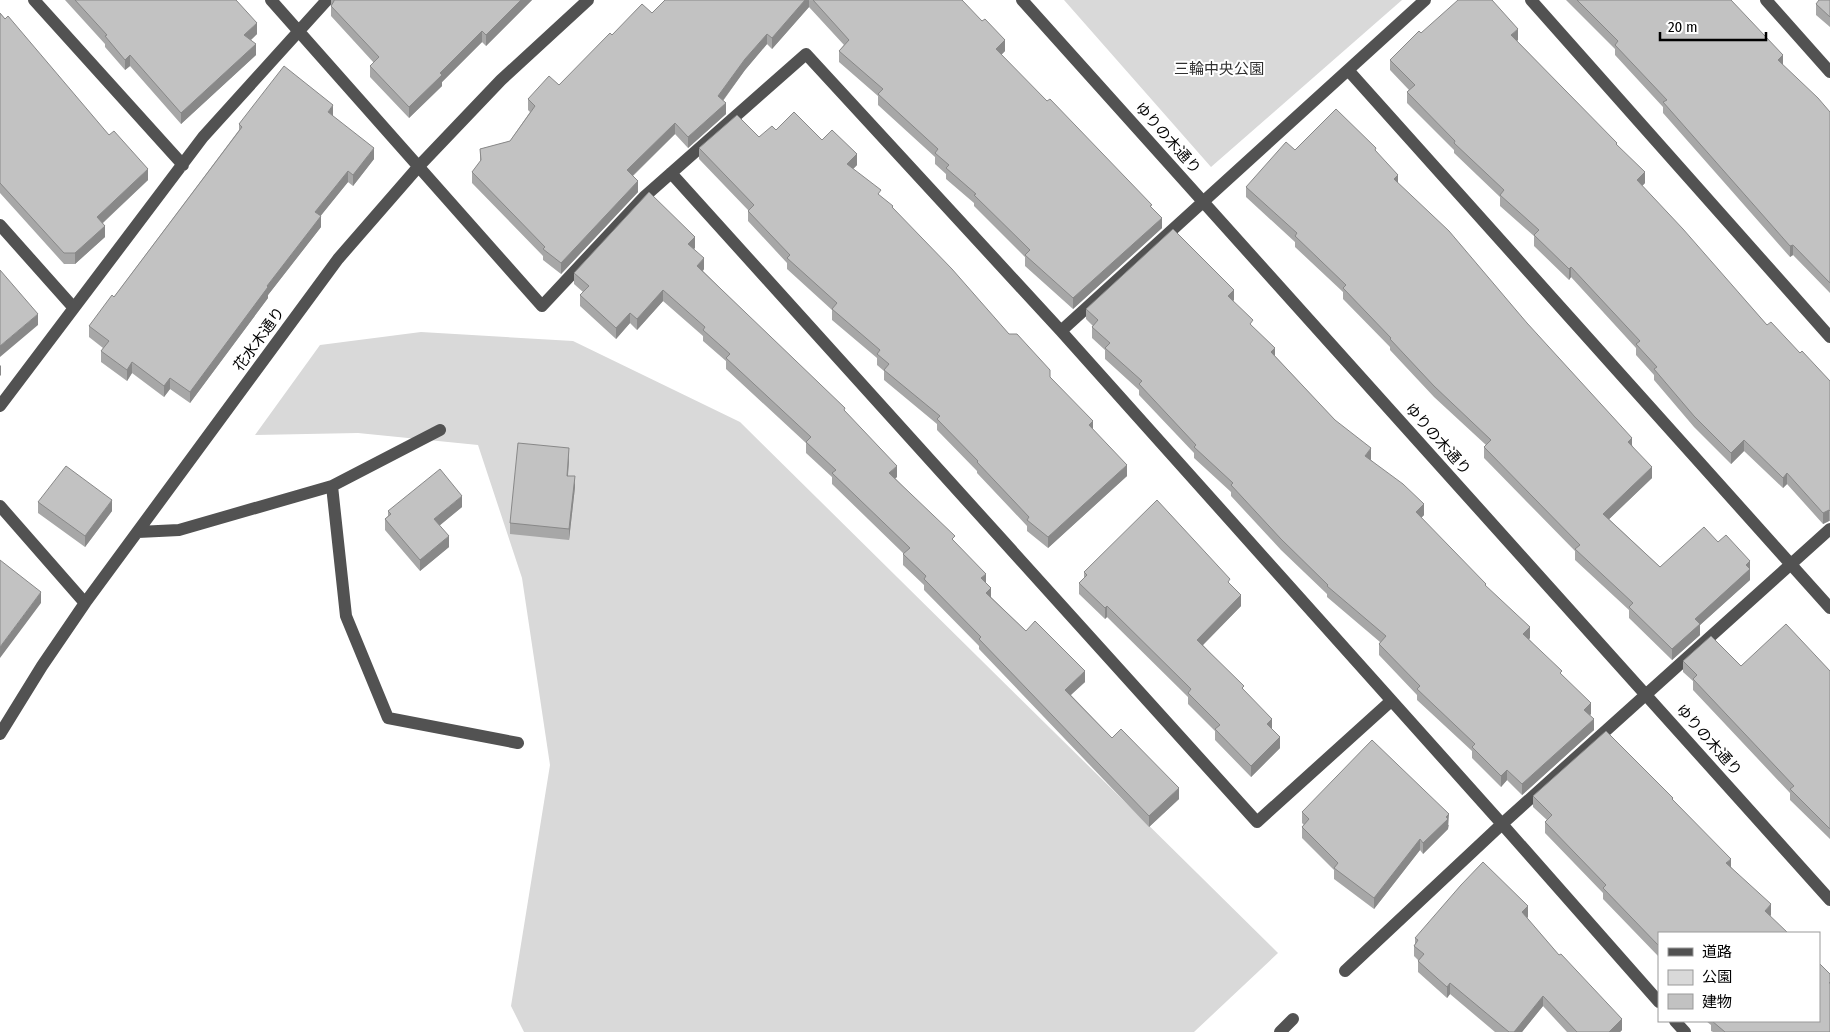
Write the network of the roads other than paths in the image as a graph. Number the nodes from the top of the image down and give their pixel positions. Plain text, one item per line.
1 (34, 0) edge
2 (272, 0) edge
3 (327, 0) edge
4 (588, 0) edge
5 (1022, 0) edge
6 (1425, 0) edge
7 (1531, 0) edge
8 (1773, 2) edge
9 (300, 31) junction
10 (1348, 70) junction
11 (1830, 72) edge
12 (183, 165) junction
13 (419, 166) junction
14 (671, 173) junction
15 (1203, 202) junction
16 (0, 225) edge
17 (73, 307) junction
18 (1061, 331) junction
19 (1830, 337) edge
20 (0, 406) edge
21 (440, 430) dead end
22 (332, 486) junction
23 (0, 506) edge
24 (1830, 528) edge
25 (138, 532) junction
26 (1790, 563) junction
27 (85, 603) junction
28 (1830, 608) edge
29 (1645, 694) junction
30 (1391, 700) junction
31 (0, 734) edge
32 (518, 743) dead end
33 (1502, 824) junction
34 (1830, 900) edge
35 (1345, 971) dead end
36 (1658, 1001) edge
37 (1293, 1019) dead end
38 (1676, 1022) edge
39 (1280, 1032) edge
40 (1685, 1032) edge

1 - 12 street
2 - 9 street
3 - 9 street
4 - 13 street, 花水木通り
5 - 15 street, ゆりの木通り
6 - 10 street
7 - 19 street
8 - 11 street
9 - 12 street
9 - 13 street
10 - 15 street
10 - 26 street
12 - 17 street
13 - 14 street
13 - 25 street, 花水木通り
14 - 18 street
14 - 30 street
15 - 18 street
15 - 29 street, ゆりの木通り
16 - 17 street
17 - 20 street
18 - 30 street
21 - 22 street
22 - 25 street
22 - 32 street
23 - 27 street
24 - 26 street
25 - 27 street, 花水木通り
26 - 28 street
26 - 29 street
27 - 31 street, 花水木通り
29 - 33 street
29 - 34 street, ゆりの木通り
30 - 33 street
33 - 35 street
33 - 36 street
37 - 39 street
38 - 40 street

